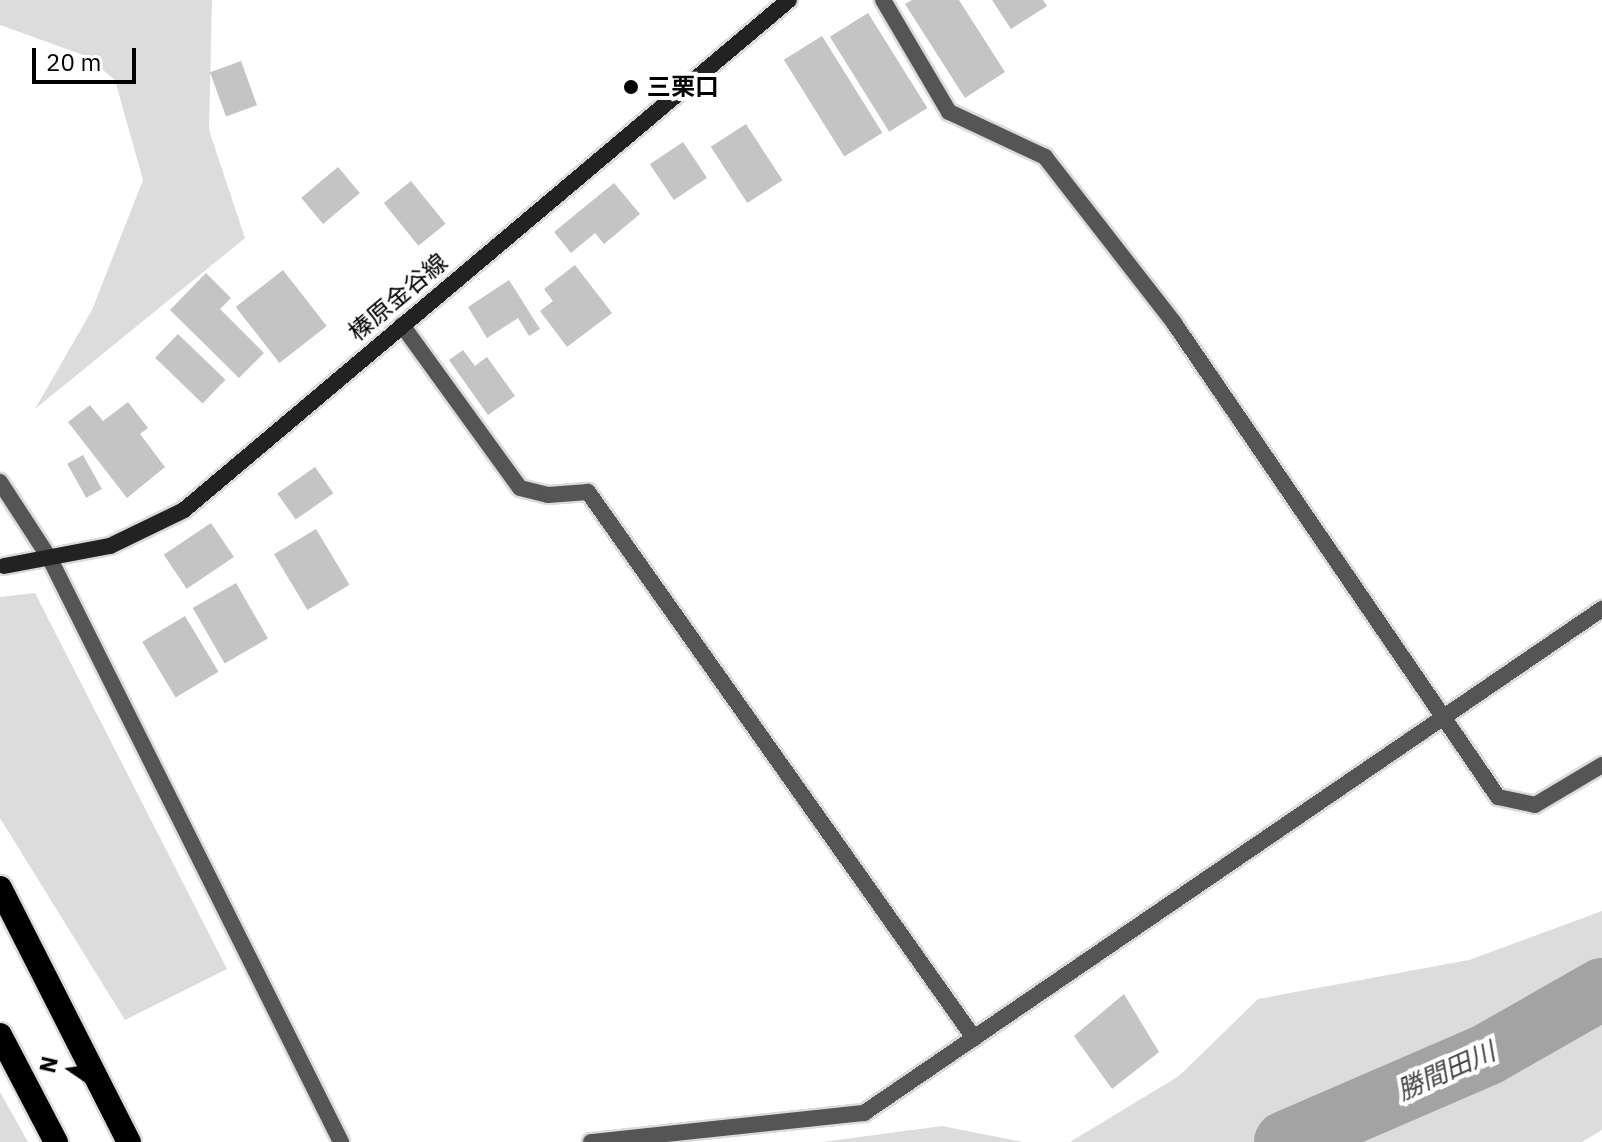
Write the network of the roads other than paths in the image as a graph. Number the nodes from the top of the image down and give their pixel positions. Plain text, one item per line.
1 (789, 0) edge
2 (883, 0) edge
3 (402, 325) junction
4 (0, 482) edge
5 (50, 559) junction
6 (4, 566) dead end
7 (1602, 609) edge
8 (1440, 716) junction
9 (1602, 765) edge
10 (0, 888) edge
11 (0, 1035) edge
12 (974, 1038) junction
13 (56, 1142) edge
14 (129, 1142) edge
15 (341, 1142) edge
16 (591, 1142) edge

1 - 3 main road, 榛原金谷線
2 - 8 street
3 - 5 main road, 榛原金谷線
3 - 12 street
4 - 5 street
5 - 6 main road, 榛原金谷線
5 - 15 street
7 - 8 street
8 - 9 street
8 - 12 street
10 - 14 highway
11 - 13 highway
12 - 16 street

